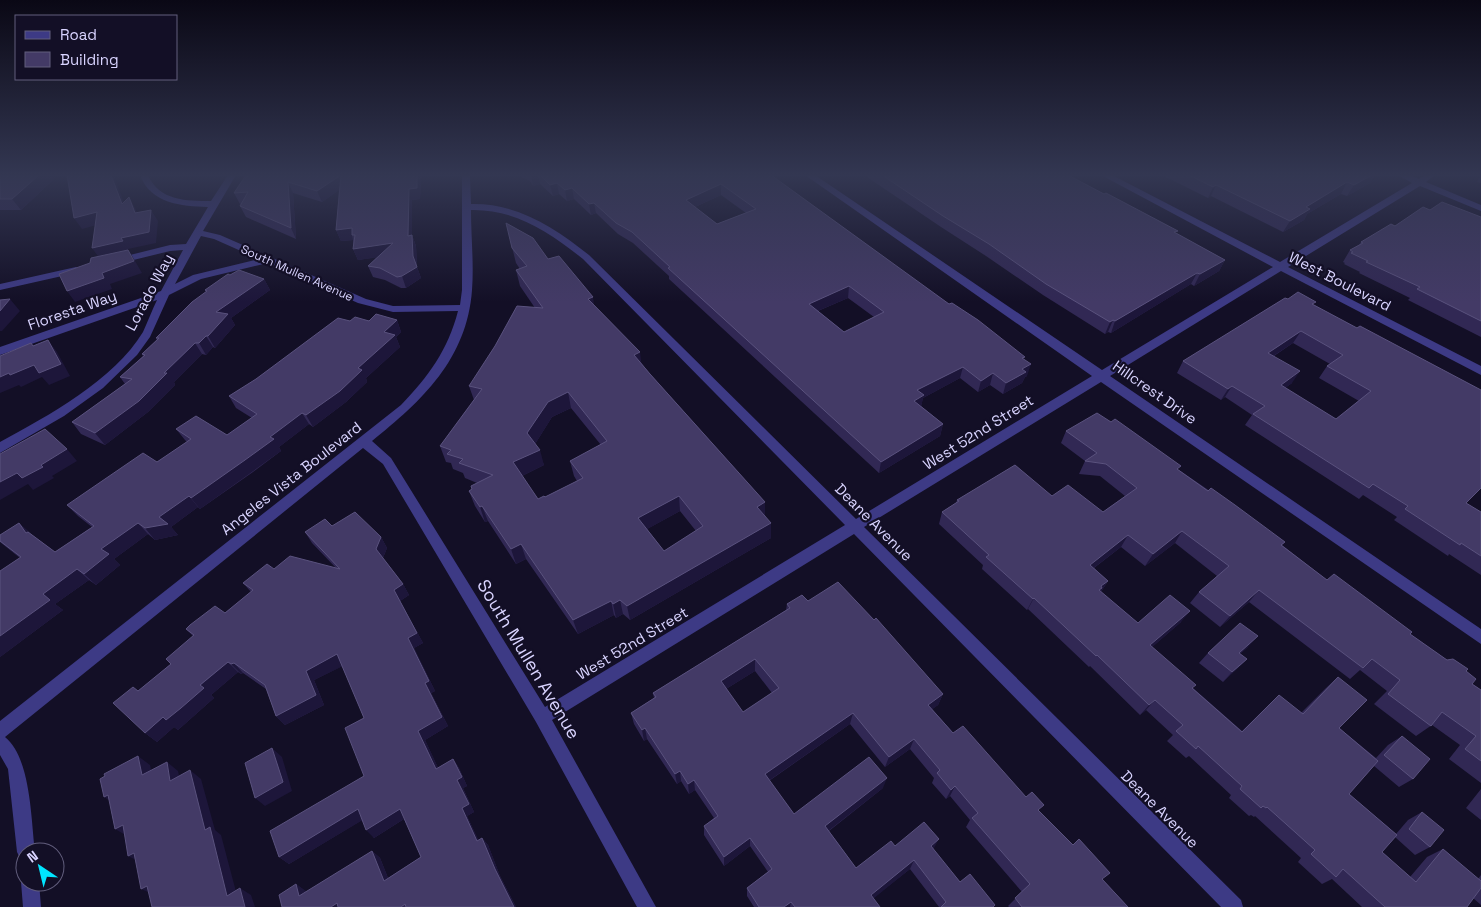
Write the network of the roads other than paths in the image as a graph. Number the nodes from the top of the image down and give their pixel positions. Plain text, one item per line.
1 (206, 217) edge
2 (465, 217) edge
3 (524, 217) edge
4 (871, 217) edge
5 (1186, 217) edge
6 (1361, 217) edge
7 (197, 232) junction
8 (190, 247) junction
9 (269, 260) junction
10 (104, 264) edge
11 (1280, 267) junction
12 (85, 268) edge
13 (0, 287) edge
14 (165, 293) junction
15 (465, 308) junction
16 (0, 351) edge
17 (1481, 371) edge
18 (1102, 375) junction
19 (364, 442) junction
20 (0, 448) edge
21 (856, 526) junction
22 (1481, 637) edge
23 (542, 717) junction
24 (0, 730) edge
25 (0, 743) edge
26 (25, 842) edge
27 (31, 892) edge
28 (32, 907) edge
29 (647, 907) edge
30 (1234, 907) edge

1 - 7 street
2 - 15 street, Angeles Vista Boulevard
3 - 21 street, Deane Avenue
4 - 18 street, Hillcrest Drive
5 - 11 street, West Boulevard
6 - 11 street, West 52nd Street
7 - 8 street, Lorado Way
7 - 9 street, South Mullen Avenue
8 - 10 street
8 - 14 street, Lorado Way
9 - 14 street, Floresta Way
9 - 15 street, South Mullen Avenue
11 - 17 street, West Boulevard
11 - 18 street, West 52nd Street
12 - 13 street
14 - 16 street, Floresta Way
14 - 20 street, Lorado Way
15 - 19 street, Angeles Vista Boulevard
18 - 21 street, West 52nd Street
18 - 22 street, Hillcrest Drive
19 - 23 street, South Mullen Avenue
19 - 24 street, Angeles Vista Boulevard
21 - 23 street, West 52nd Street
21 - 30 street, Deane Avenue
23 - 29 street, South Mullen Avenue
25 - 26 street
27 - 28 street

